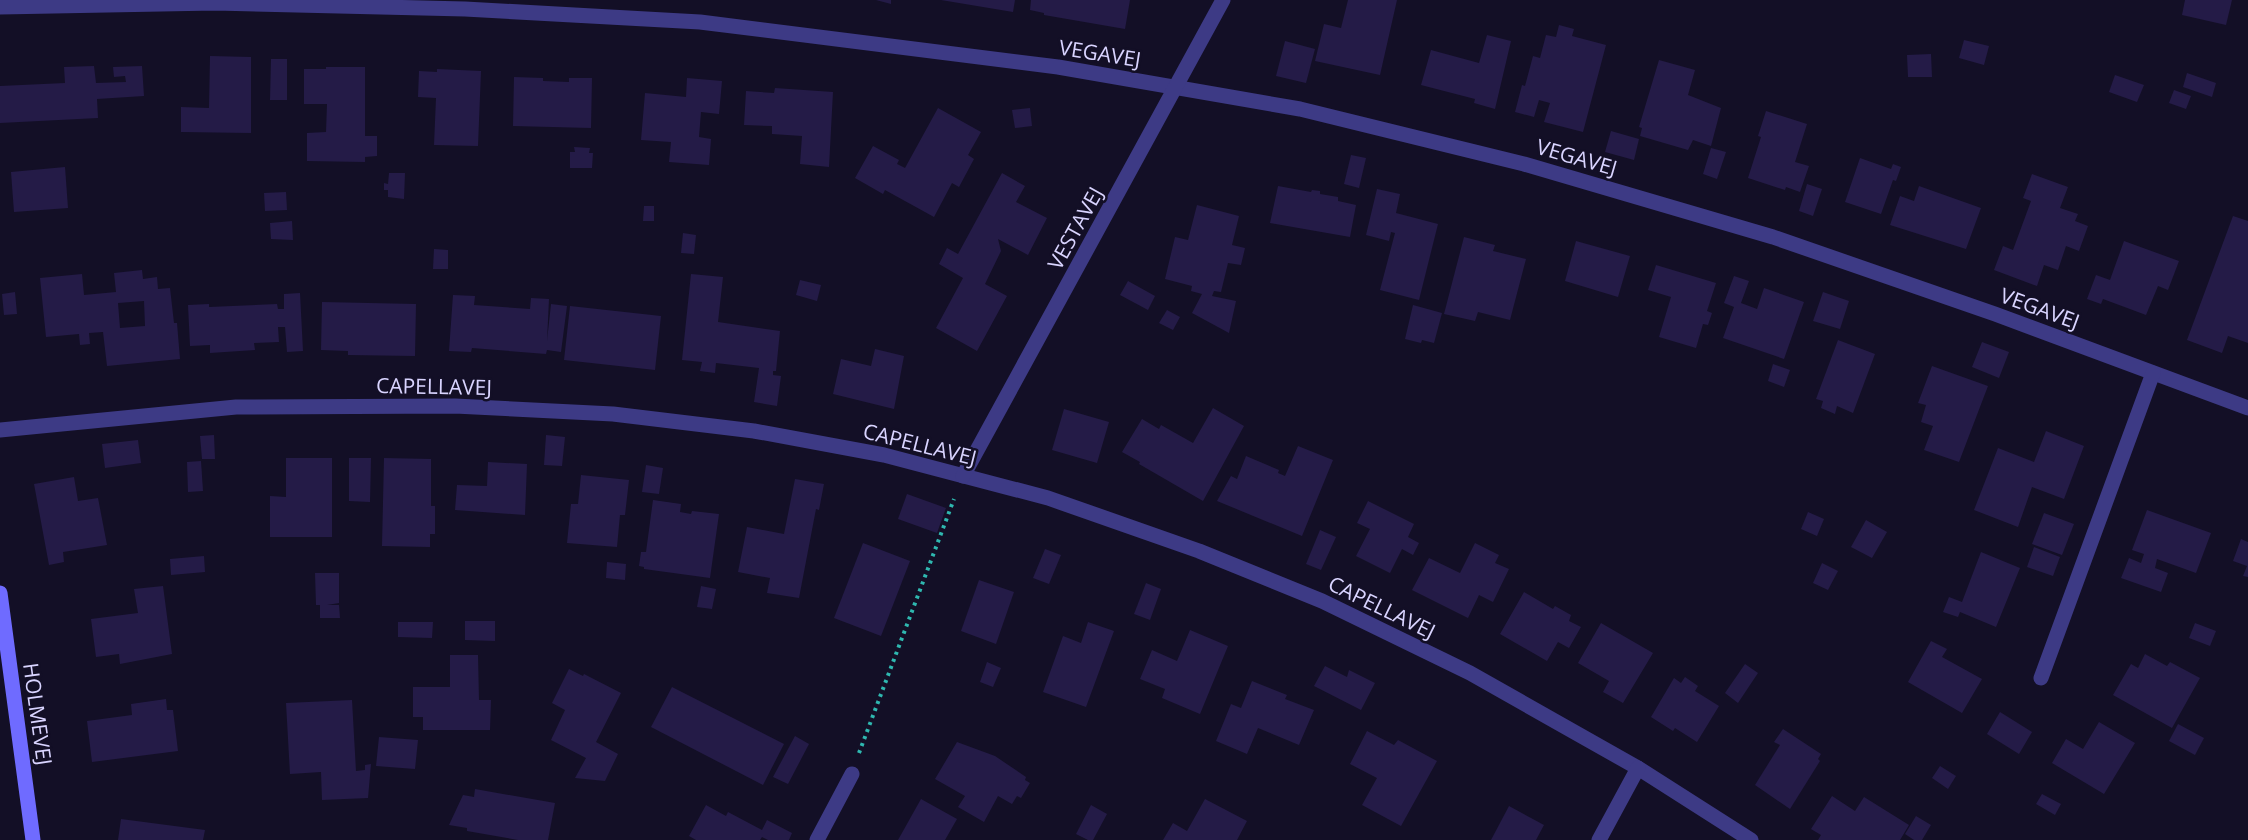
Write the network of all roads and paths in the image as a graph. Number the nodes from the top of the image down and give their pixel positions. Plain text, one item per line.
1 (1223, 0) edge
2 (0, 7) edge
3 (1176, 87) junction
4 (2153, 373) junction
5 (2248, 408) edge
6 (0, 430) edge
7 (963, 476) junction
8 (0, 593) edge
9 (2041, 678) dead end
10 (867, 732) dead end
11 (1638, 768) junction
12 (852, 774) dead end
13 (33, 840) edge
14 (817, 840) edge
15 (1599, 840) edge
16 (1751, 840) edge

1 - 3 street, VESTAVEJ
2 - 3 street, VEGAVEJ
3 - 4 street, VEGAVEJ
3 - 7 street, VESTAVEJ
4 - 5 street, VEGAVEJ
4 - 9 street
6 - 7 street, CAPELLAVEJ
7 - 10 path
7 - 11 street, CAPELLAVEJ
8 - 13 street, HOLMEVEJ
11 - 15 street
11 - 16 street, CAPELLAVEJ
12 - 14 street

